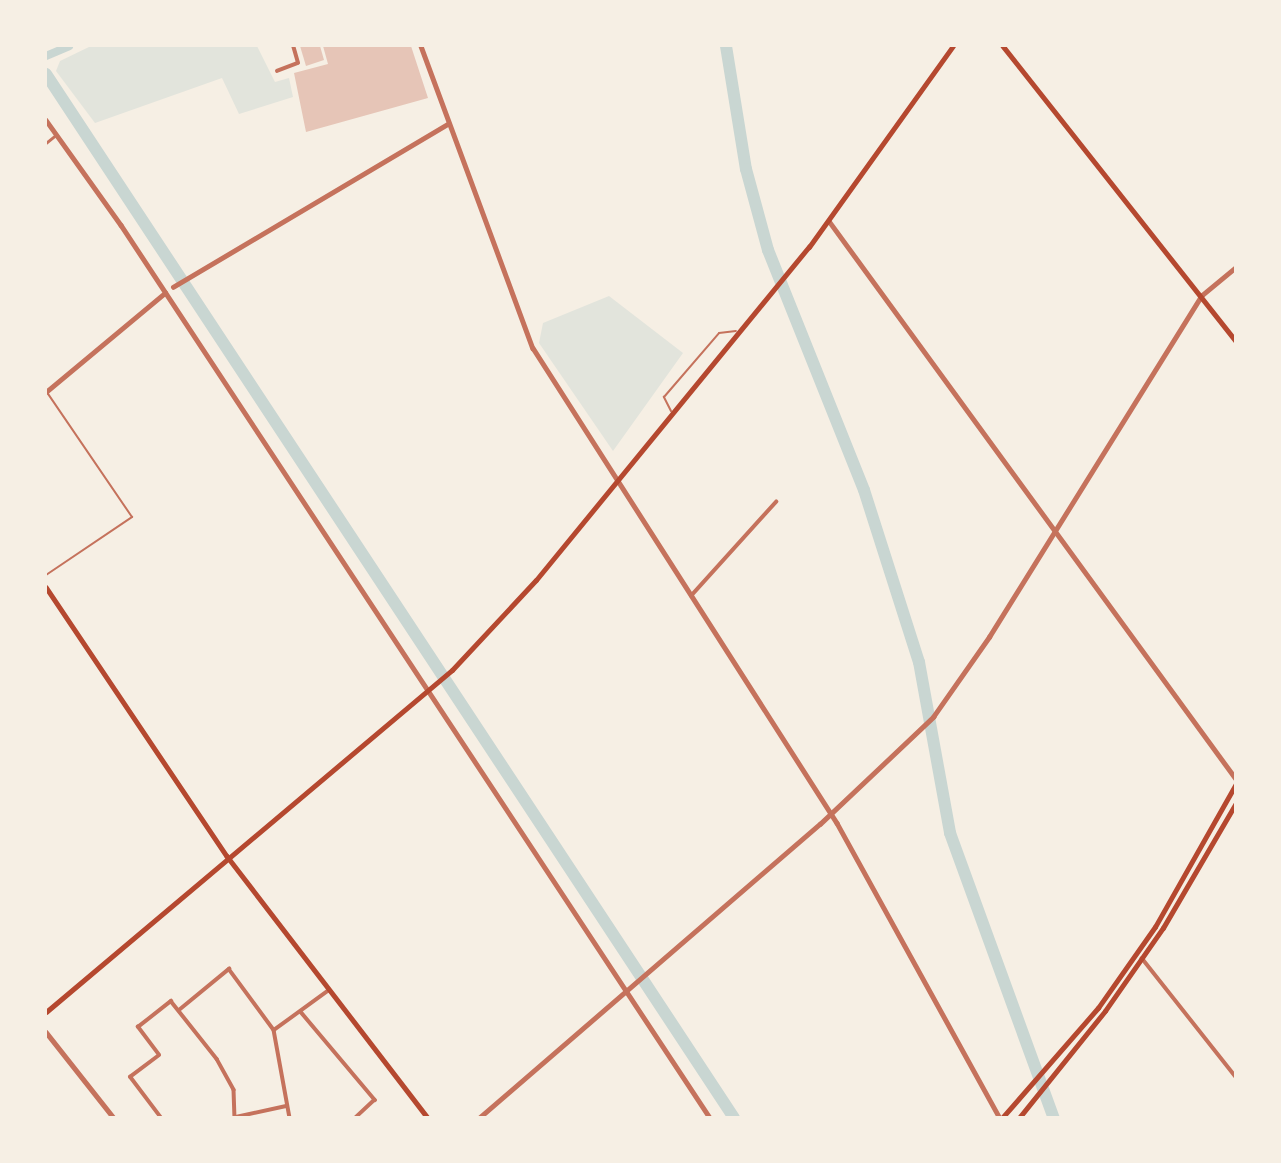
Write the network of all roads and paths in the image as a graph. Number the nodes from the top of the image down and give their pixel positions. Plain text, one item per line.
1 (293, 46) edge
2 (421, 46) edge
3 (953, 46) edge
4 (1003, 46) edge
5 (277, 71) dead end
6 (46, 120) edge
7 (448, 124) junction
8 (56, 135) junction
9 (46, 143) edge
10 (829, 221) junction
11 (1236, 267) edge
12 (173, 287) joint
13 (165, 293) junction
14 (1201, 296) junction
15 (736, 331) junction
16 (1236, 341) edge
17 (46, 392) edge
18 (671, 411) junction
19 (615, 481) junction
20 (776, 502) dead end
21 (1055, 529) junction
22 (46, 575) edge
23 (46, 587) edge
24 (690, 597) junction
25 (430, 690) junction
26 (1236, 781) edge
27 (1236, 803) edge
28 (831, 813) junction
29 (227, 856) junction
30 (1142, 958) junction
31 (329, 990) junction
32 (626, 990) junction
33 (179, 1010) junction
34 (46, 1012) edge
35 (301, 1012) junction
36 (275, 1030) junction
37 (46, 1032) edge
38 (1236, 1077) edge
39 (288, 1105) junction
40 (234, 1117) edge
41 (114, 1118) edge
42 (161, 1118) edge
43 (290, 1118) edge
44 (356, 1118) edge
45 (428, 1118) edge
46 (478, 1118) edge
47 (710, 1118) edge
48 (1001, 1118) edge
49 (1019, 1118) edge

1 - 5 street
2 - 7 street
3 - 10 main road
4 - 14 main road
6 - 8 street
7 - 12 street
7 - 19 street
8 - 9 street
8 - 13 street
10 - 15 main road
10 - 21 street
11 - 14 street
12 - 13 street
13 - 17 street
13 - 25 street
14 - 16 main road
14 - 21 street
15 - 18 main road
15 - 18 lane
17 - 22 lane
18 - 19 main road
19 - 24 street
19 - 25 main road
20 - 24 street
21 - 26 street
21 - 28 street
23 - 29 main road
24 - 28 street
25 - 29 main road
25 - 32 street
26 - 48 main road
27 - 30 main road
28 - 32 street
28 - 48 street
29 - 31 main road
29 - 34 main road
30 - 38 street
30 - 49 main road
31 - 35 street
31 - 45 main road
32 - 46 street
32 - 47 street
33 - 36 street
33 - 40 street
33 - 42 street
35 - 36 street
35 - 44 street
36 - 39 street
37 - 41 street
39 - 40 street
39 - 43 street

